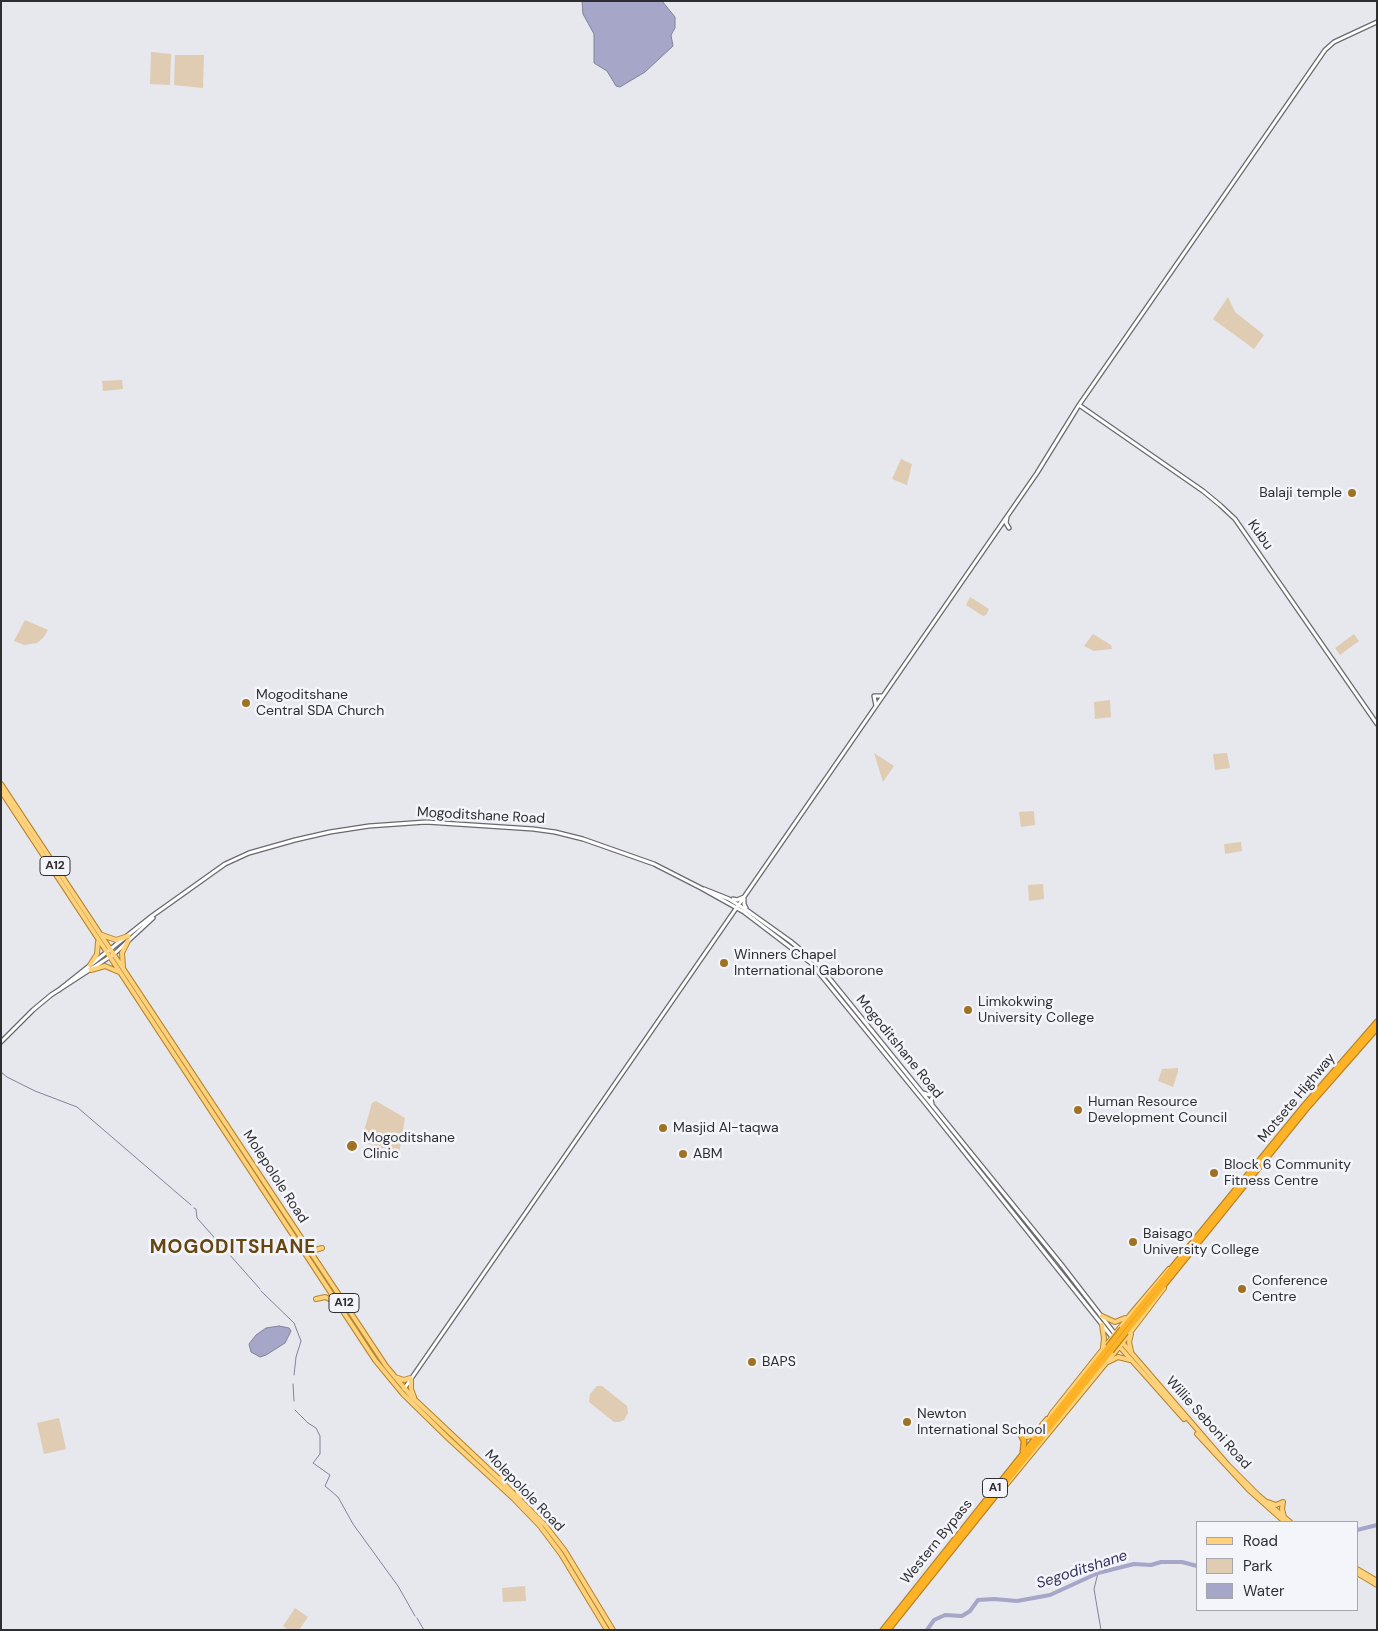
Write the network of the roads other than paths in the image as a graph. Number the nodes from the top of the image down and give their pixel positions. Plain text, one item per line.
1 (1377, 22) edge
2 (1079, 405) junction
3 (1086, 409) junction
4 (1075, 411) junction
5 (1008, 514) junction
6 (998, 528) junction
7 (883, 696) junction
8 (876, 706) junction
9 (1377, 724) edge
10 (1, 784) edge
11 (1, 791) edge
12 (701, 888) junction
13 (744, 897) junction
14 (729, 899) junction
15 (730, 904) junction
16 (738, 906) junction
17 (746, 911) junction
18 (159, 912) junction
19 (733, 912) junction
20 (100, 934) junction
21 (128, 936) junction
22 (98, 941) junction
23 (128, 941) junction
24 (110, 953) junction
25 (90, 968) junction
26 (123, 968) junction
27 (121, 973) junction
28 (134, 994) junction
29 (134, 1003) dead end
30 (1377, 1022) edge
31 (1377, 1028) edge
32 (1, 1042) edge
33 (920, 1091) junction
34 (932, 1106) junction
35 (213, 1114) junction
36 (214, 1124) dead end
37 (261, 1177) junction
38 (263, 1189) junction
39 (280, 1198) dead end
40 (279, 1206) junction
41 (1004, 1210) dead end
42 (1012, 1212) junction
43 (305, 1244) junction
44 (1190, 1246) junction
45 (322, 1248) dead end
46 (1175, 1272) junction
47 (316, 1299) dead end
48 (336, 1302) junction
49 (1130, 1315) junction
50 (1102, 1316) junction
51 (1102, 1325) junction
52 (1133, 1329) junction
53 (1124, 1330) junction
54 (1113, 1335) junction
55 (1121, 1344) junction
56 (1107, 1349) junction
57 (1133, 1355) junction
58 (1134, 1362) junction
59 (1103, 1366) junction
60 (393, 1376) junction
61 (411, 1379) junction
62 (402, 1389) junction
63 (416, 1400) junction
64 (1052, 1413) junction
65 (1040, 1432) junction
66 (1020, 1433) joint
67 (1020, 1457) junction
68 (498, 1478) junction
69 (521, 1499) junction
70 (990, 1501) junction
71 (1266, 1501) junction
72 (1285, 1520) edge
73 (1358, 1572) edge
74 (1377, 1583) edge
75 (607, 1630) edge
76 (613, 1630) edge
77 (883, 1630) edge
78 (888, 1630) edge

1 - 2 main road
2 - 3 main road, Kubu
2 - 4 main road
3 - 4 main road
3 - 9 main road, Kubu
4 - 5 main road
5 - 6 main road
5 - 6 main road
6 - 7 main road
7 - 8 main road
7 - 8 main road
8 - 13 main road
10 - 20 main road, Molepolole Road / A12
11 - 22 main road, Molepolole Road / A12
12 - 14 main road, Mogoditshane Road
12 - 15 main road, Mogoditshane Road
12 - 18 main road, Mogoditshane Road
13 - 14 main road
13 - 16 main road
13 - 17 main road
14 - 16 main road, Mogoditshane Road
15 - 16 main road, Mogoditshane Road
15 - 19 main road
16 - 17 main road, Mogoditshane Road
16 - 19 main road
17 - 19 main road
17 - 33 main road, Mogoditshane Road
17 - 42 main road, Mogoditshane Road
18 - 21 main road
18 - 23 main road
19 - 61 main road
20 - 21 main road
20 - 24 main road, Molepolole Road / A12
21 - 24 main road
22 - 24 main road, Molepolole Road / A12
22 - 25 main road
23 - 24 main road
23 - 26 main road
24 - 25 main road
24 - 26 main road, Molepolole Road / A12
24 - 27 main road, Molepolole Road / A12
25 - 27 main road
25 - 32 main road
26 - 37 main road, Molepolole Road / A12
27 - 28 main road, Molepolole Road / A12
28 - 29 main road
28 - 35 main road, Molepolole Road / A12
30 - 44 highway, Motsete Highway / A1
31 - 46 highway, Motsete Highway / A1
33 - 34 main road, Mogoditshane Road
33 - 34 main road
34 - 50 main road, Mogoditshane Road
35 - 36 main road
35 - 38 main road, Molepolole Road / A12
37 - 38 main road
37 - 40 main road, Molepolole Road / A12
38 - 48 main road, Molepolole Road / A12
39 - 40 main road
40 - 43 main road, Molepolole Road / A12
41 - 42 main road
42 - 51 main road, Mogoditshane Road
43 - 45 main road
43 - 60 main road, Molepolole Road / A12
44 - 49 main road
44 - 53 highway, Motsete Highway / A1
46 - 52 main road
46 - 53 highway, Motsete Highway / A1
47 - 48 main road
48 - 62 main road, Molepolole Road / A12
49 - 50 main road
49 - 54 main road
50 - 54 main road, Mogoditshane Road
51 - 54 main road, Mogoditshane Road
51 - 56 main road
52 - 55 main road
52 - 57 main road
53 - 56 highway, Western Bypass / A1, bridge
54 - 55 main road, Willie Seboni Road
54 - 56 main road
55 - 57 main road, Willie Seboni Road
55 - 58 main road, Willie Seboni Road
55 - 59 main road
56 - 64 main road
56 - 65 highway, Western Bypass / A1
56 - 70 highway, Western Bypass / A1
57 - 71 main road, Willie Seboni Road
58 - 59 main road
58 - 72 main road, Willie Seboni Road
59 - 70 main road
60 - 61 main road
60 - 62 main road, Molepolole Road / A12
61 - 62 main road
61 - 63 main road
62 - 63 main road, Molepolole Road / A12
62 - 75 main road, Molepolole Road / A12
63 - 68 main road, Molepolole Road / A12
64 - 65 main road
64 - 66 main road
65 - 67 highway, Western Bypass / A1
66 - 67 highway
67 - 77 highway, Western Bypass / A1
68 - 69 main road, Molepolole Road / A12
68 - 69 main road
69 - 76 main road, Molepolole Road / A12
70 - 78 highway, Western Bypass / A1
71 - 72 main road, Willie Seboni Road
71 - 72 main road
73 - 74 main road

